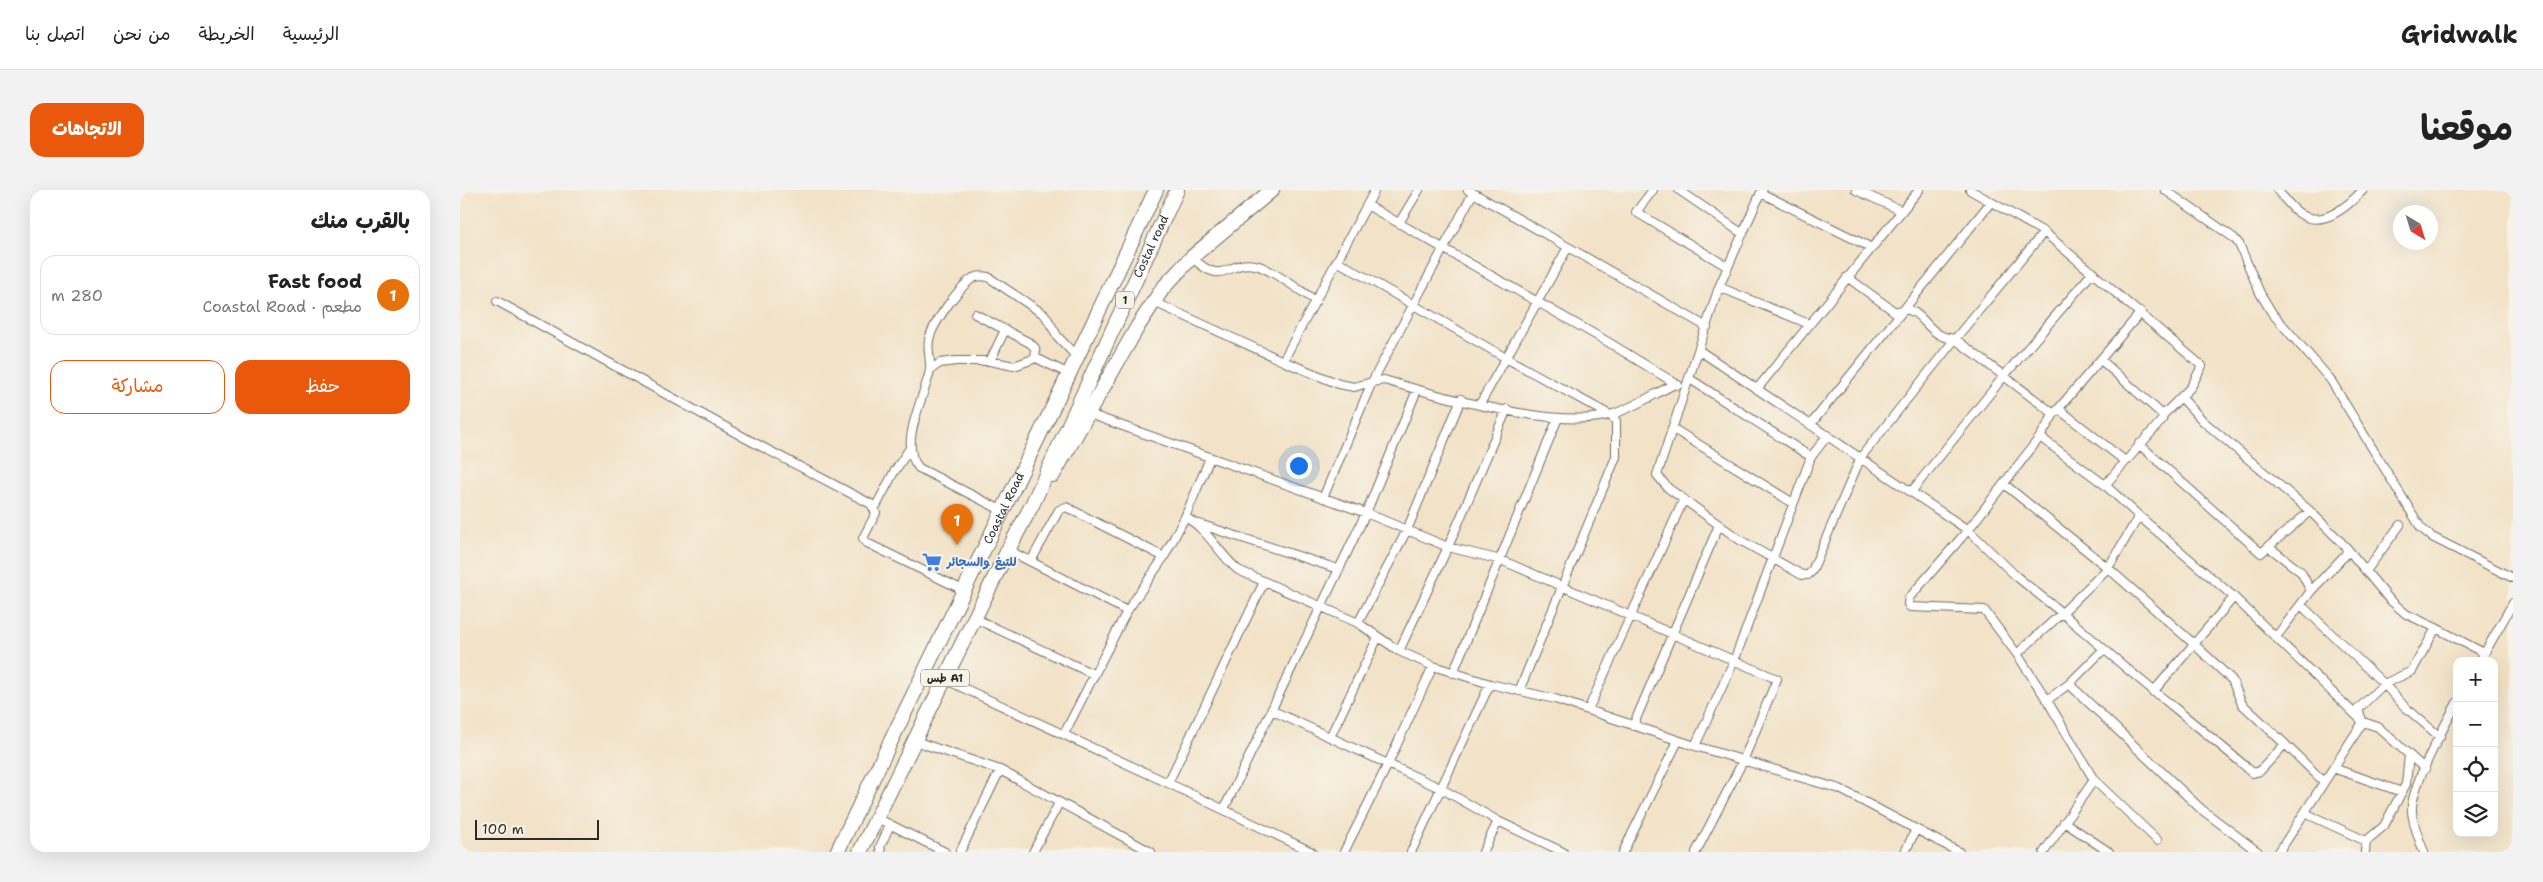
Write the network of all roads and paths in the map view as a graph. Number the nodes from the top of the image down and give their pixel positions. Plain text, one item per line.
1 (1156, 190) edge
2 (1177, 190) edge
3 (1272, 190) edge
4 (1375, 190) edge
5 (1419, 190) edge
6 (1653, 190) edge
7 (1679, 190) edge
8 (1856, 190) edge
9 (1919, 190) edge
10 (1970, 190) edge
11 (2165, 190) edge
12 (2277, 190) edge
13 (2363, 190) edge
14 (1762, 191) edge
15 (1471, 192) edge
16 (1991, 202) junction
17 (1367, 205) junction
18 (1902, 211) junction
19 (1399, 223) junction
20 (2044, 232) junction
21 (1743, 234) junction
22 (1568, 247) junction
23 (1444, 248) junction
24 (1872, 248) junction
25 (1192, 257) junction
26 (1337, 261) junction
27 (1728, 267) junction
28 (2093, 272) junction
29 (1847, 277) junction
30 (1719, 287) junction
31 (1316, 300) junction
32 (497, 301) dead end
33 (1154, 302) junction
34 (1539, 302) junction
35 (1413, 305) junction
36 (1904, 308) junction
37 (2140, 312) junction
38 (975, 314) dead end
39 (1809, 324) junction
40 (1707, 327) junction
41 (1005, 330) junction
42 (1955, 339) junction
43 (1700, 350) junction
44 (1077, 357) junction
45 (1036, 358) junction
46 (1506, 358) junction
47 (2101, 360) junction
48 (990, 361) junction
49 (1283, 361) junction
50 (930, 370) junction
51 (1070, 374) junction
52 (2004, 376) junction
53 (1690, 379) junction
54 (1372, 382) junction
55 (1675, 384) junction
56 (1757, 388) junction
57 (1417, 390) junction
58 (1686, 390) junction
59 (2181, 397) junction
60 (1461, 399) junction
61 (1480, 404) junction
62 (1507, 409) junction
63 (2057, 412) junction
64 (1089, 414) junction
65 (1610, 415) junction
66 (2163, 416) junction
67 (1558, 418) junction
68 (1811, 424) junction
69 (1672, 428) junction
70 (1828, 435) junction
71 (2040, 437) junction
72 (2139, 444) junction
73 (910, 448) junction
74 (1861, 457) junction
75 (1210, 458) junction
76 (1811, 458) junction
77 (2125, 461) junction
78 (2004, 484) junction
79 (2105, 485) junction
80 (1912, 491) junction
81 (1323, 498) junction
82 (1684, 499) junction
83 (1793, 503) junction
84 (1032, 505) junction
85 (875, 508) junction
86 (1003, 511) junction
87 (2310, 511) junction
88 (1366, 513) junction
89 (2139, 516) junction
90 (1185, 517) junction
91 (1198, 524) junction
92 (1719, 525) junction
93 (2400, 525) dead end
94 (1407, 530) junction
95 (1968, 530) junction
96 (1448, 546) junction
97 (2269, 547) junction
98 (2346, 547) junction
99 (1008, 550) junction
100 (1164, 557) junction
101 (1773, 559) junction
102 (1501, 560) junction
103 (1031, 562) junction
104 (2108, 568) junction
105 (1338, 569) junction
106 (2366, 571) junction
107 (2513, 578) edge
108 (1264, 582) junction
109 (1561, 586) junction
110 (964, 591) junction
111 (2311, 591) junction
112 (2234, 597) junction
113 (2513, 603) edge
114 (2301, 605) junction
115 (1320, 608) junction
116 (1127, 611) junction
117 (2062, 613) junction
118 (1631, 616) junction
119 (974, 618) junction
120 (1358, 624) junction
121 (2436, 628) junction
122 (1673, 633) junction
123 (1378, 637) junction
124 (2276, 637) junction
125 (2194, 644) junction
126 (2104, 650) junction
127 (1399, 651) junction
128 (2484, 653) junction
129 (2017, 654) junction
130 (2482, 657) edge
131 (1734, 661) junction
132 (1433, 666) junction
133 (1453, 673) junction
134 (1093, 674) junction
135 (944, 680) junction
136 (1490, 684) junction
137 (2069, 684) junction
138 (2384, 684) junction
139 (1519, 691) junction
140 (2153, 692) junction
141 (2047, 700) junction
142 (1272, 710) junction
143 (1588, 710) junction
144 (2453, 711) edge
145 (2363, 722) junction
146 (1633, 726) junction
147 (1064, 734) junction
148 (2440, 737) junction
149 (1330, 738) junction
150 (915, 741) junction
151 (1678, 741) junction
152 (2285, 744) junction
153 (1695, 746) junction
154 (2409, 755) junction
155 (1743, 761) junction
156 (1388, 764) junction
157 (2333, 768) junction
158 (2424, 769) junction
159 (1000, 770) junction
160 (2094, 780) junction
161 (1168, 782) junction
162 (2324, 782) junction
163 (1442, 789) junction
164 (2402, 792) junction
165 (1059, 803) junction
166 (1224, 809) junction
167 (2305, 813) junction
168 (877, 818) junction
169 (1498, 821) junction
170 (2064, 822) junction
171 (890, 825) junction
172 (1916, 829) junction
173 (2157, 840) dead end
174 (2366, 841) junction
175 (1553, 850) edge
176 (836, 852) edge
177 (860, 852) edge
178 (881, 852) edge
179 (945, 852) edge
180 (960, 852) edge
181 (1033, 852) edge
182 (1151, 852) edge
183 (1312, 852) edge
184 (1344, 852) edge
185 (1411, 852) edge
186 (1483, 852) edge
187 (1563, 852) edge
188 (1623, 852) edge
189 (1696, 852) edge
190 (1905, 852) edge
191 (1959, 852) edge
192 (2044, 852) edge
193 (2109, 852) edge
194 (2258, 852) edge
195 (2279, 852) edge
196 (2366, 852) edge
197 (2424, 852) edge

1 - 44 highway, Coastal Road / طس A1
2 - 84 highway, Costal road / 1
3 - 25 highway
4 - 17 street
5 - 19 street
6 - 27 street
7 - 21 street
8 - 18 street
9 - 18 street
10 - 16 street
11 - 107 street
12 - 13 street
14 - 21 street
14 - 24 street
15 - 22 street
15 - 23 street
16 - 20 street
16 - 36 street
17 - 19 street
17 - 26 street
18 - 24 street
19 - 23 street
20 - 28 street
20 - 42 street
21 - 27 street
22 - 34 street
22 - 40 street
23 - 34 street
23 - 35 street
24 - 29 street
25 - 31 street
25 - 33 highway
26 - 31 street
26 - 35 street
27 - 30 street
28 - 37 street
28 - 52 street
29 - 36 street
29 - 39 street
30 - 39 street
30 - 40 street
31 - 49 street
32 - 85 street
33 - 49 street
33 - 64 highway
34 - 46 street
34 - 55 street
35 - 46 street
35 - 54 street
36 - 42 street
36 - 68 street
37 - 47 street
37 - 59 street
38 - 41 street
39 - 56 street
40 - 43 street
41 - 45 street
41 - 48 street
42 - 52 street
42 - 74 street
43 - 53 street
43 - 56 street
44 - 50 street
44 - 51 highway, Coastal Road / طس A1
45 - 48 street
45 - 51 street
46 - 61 street
46 - 65 street
47 - 63 street
47 - 66 street
48 - 50 street
49 - 54 street
50 - 73 street
51 - 86 highway, Coastal Road / طس A1
52 - 63 street
52 - 80 street
53 - 58 street
53 - 76 street
54 - 57 street
54 - 81 street
55 - 58 street
55 - 65 street
56 - 68 street
57 - 60 street
57 - 88 street
58 - 69 street
59 - 66 street
59 - 87 street
60 - 61 street
60 - 94 street
61 - 62 street
62 - 67 street
62 - 96 street
63 - 71 street
63 - 77 street
64 - 75 street
64 - 84 highway
65 - 67 street
65 - 109 street
66 - 72 street
67 - 102 street
68 - 70 street
69 - 82 street
69 - 83 street
70 - 74 street
70 - 76 street
71 - 78 street
71 - 79 street
72 - 77 street
72 - 97 street
73 - 85 street
73 - 86 street
74 - 80 street
74 - 101 street
75 - 81 street
75 - 90 street
76 - 83 street
77 - 79 street
78 - 95 street
78 - 104 street
79 - 89 street
80 - 95 street
81 - 88 street
82 - 92 street
82 - 118 street
83 - 101 street
84 - 99 highway, Coastal Road / طس A1
85 - 110 street
86 - 110 highway, Coastal Road / طس A1
87 - 97 street
87 - 98 street
88 - 94 street
88 - 105 street
89 - 104 street
89 - 112 street
90 - 91 street
90 - 100 street
91 - 105 street
91 - 108 street
92 - 101 street
92 - 122 street
93 - 106 street
94 - 96 street
94 - 120 street
95 - 117 street
95 - 129 street
96 - 102 street
96 - 127 street
97 - 111 street
98 - 106 street
98 - 111 street
99 - 103 street
99 - 119 highway, Coastal Road / طس A1
100 - 103 street
100 - 116 street
101 - 131 street
102 - 109 street
102 - 133 street
103 - 116 street
104 - 117 street
104 - 125 street
105 - 115 street
106 - 121 street
108 - 115 street
108 - 161 street
109 - 118 street
109 - 139 street
110 - 176 highway, Coastal Road / طس A1
111 - 114 street
112 - 124 street
112 - 125 street
113 - 128 street
114 - 124 street
114 - 138 street
115 - 120 street
115 - 142 street
116 - 134 street
117 - 126 street
117 - 129 street
118 - 122 street
118 - 143 street
119 - 134 street
119 - 135 highway, Coastal Road / طس A1
120 - 123 street
121 - 128 street
121 - 138 street
122 - 131 street
122 - 146 street
123 - 127 street
123 - 149 street
124 - 145 street
125 - 140 street
125 - 152 street
126 - 137 street
126 - 140 street
127 - 132 street
128 - 130 street
129 - 141 street
131 - 153 street
131 - 155 street
132 - 133 street
132 - 156 street
133 - 136 street
134 - 147 street
135 - 147 street
135 - 150 highway, Coastal Road / طس A1
136 - 139 street
136 - 163 street
137 - 141 street
137 - 194 street
138 - 145 street
138 - 148 street
139 - 143 street
140 - 152 street
141 - 160 street
142 - 149 street
142 - 166 street
143 - 146 street
144 - 148 street
145 - 154 street
145 - 157 street
146 - 151 street
147 - 161 street
148 - 158 street
149 - 156 street
150 - 159 street
150 - 168 highway, Coastal Road / طس A1
151 - 153 street
151 - 188 street
152 - 162 street
153 - 155 street
154 - 158 street
154 - 164 street
155 - 172 street
155 - 189 street
156 - 163 street
156 - 184 street
157 - 162 street
157 - 164 street
158 - 197 street
159 - 165 street
159 - 180 street
160 - 170 street
160 - 173 street
161 - 166 street
162 - 167 street
163 - 169 street
163 - 185 street
164 - 174 street
165 - 181 street
165 - 182 street
166 - 183 street
167 - 174 street
167 - 195 street
168 - 171 street
168 - 177 highway, Coastal Road / طس A1
169 - 175 street
169 - 186 street
170 - 192 street
170 - 193 street
171 - 178 street
171 - 179 street
172 - 190 street
172 - 191 street
174 - 196 street
175 - 187 street

